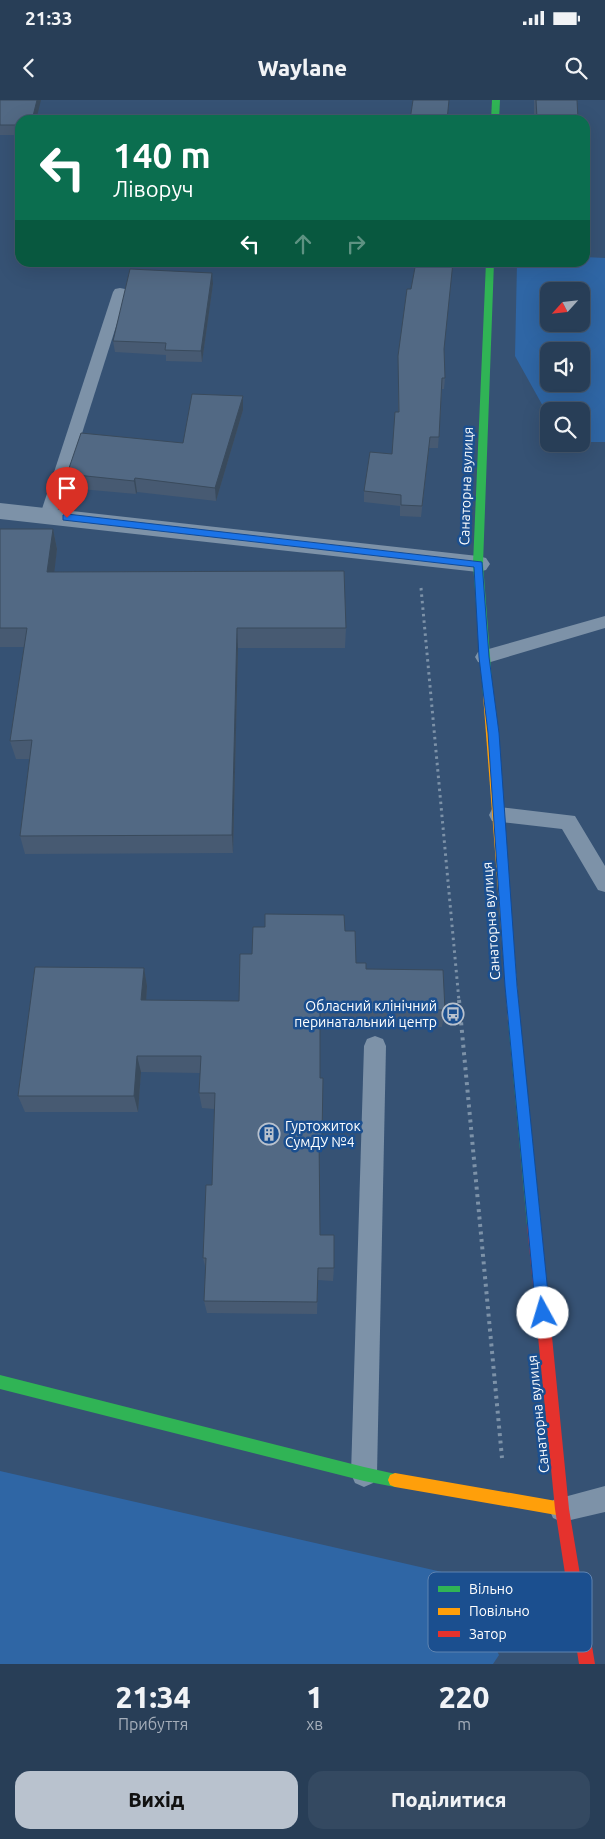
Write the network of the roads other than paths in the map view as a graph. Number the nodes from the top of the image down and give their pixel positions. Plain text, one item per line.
1 (496, 100) edge
2 (495, 115) edge
3 (490, 267) edge
4 (120, 292) dead end
5 (0, 511) edge
6 (48, 515) junction
7 (478, 564) junction
8 (605, 622) edge
9 (484, 657) junction
10 (498, 815) junction
11 (605, 884) edge
12 (375, 1046) dead end
13 (0, 1382) edge
14 (364, 1474) junction
15 (605, 1499) edge
16 (562, 1509) junction
17 (572, 1572) edge

1 - 2 main road
3 - 7 main road, Санаторна вулиця
4 - 6 lane
5 - 6 street
6 - 7 street
7 - 9 main road, Санаторна вулиця
8 - 9 lane
9 - 10 main road, Санаторна вулиця
10 - 11 lane
10 - 16 main road, Санаторна вулиця
12 - 14 lane
13 - 14 main road
14 - 16 main road
15 - 16 lane
16 - 17 main road, Санаторна вулиця

